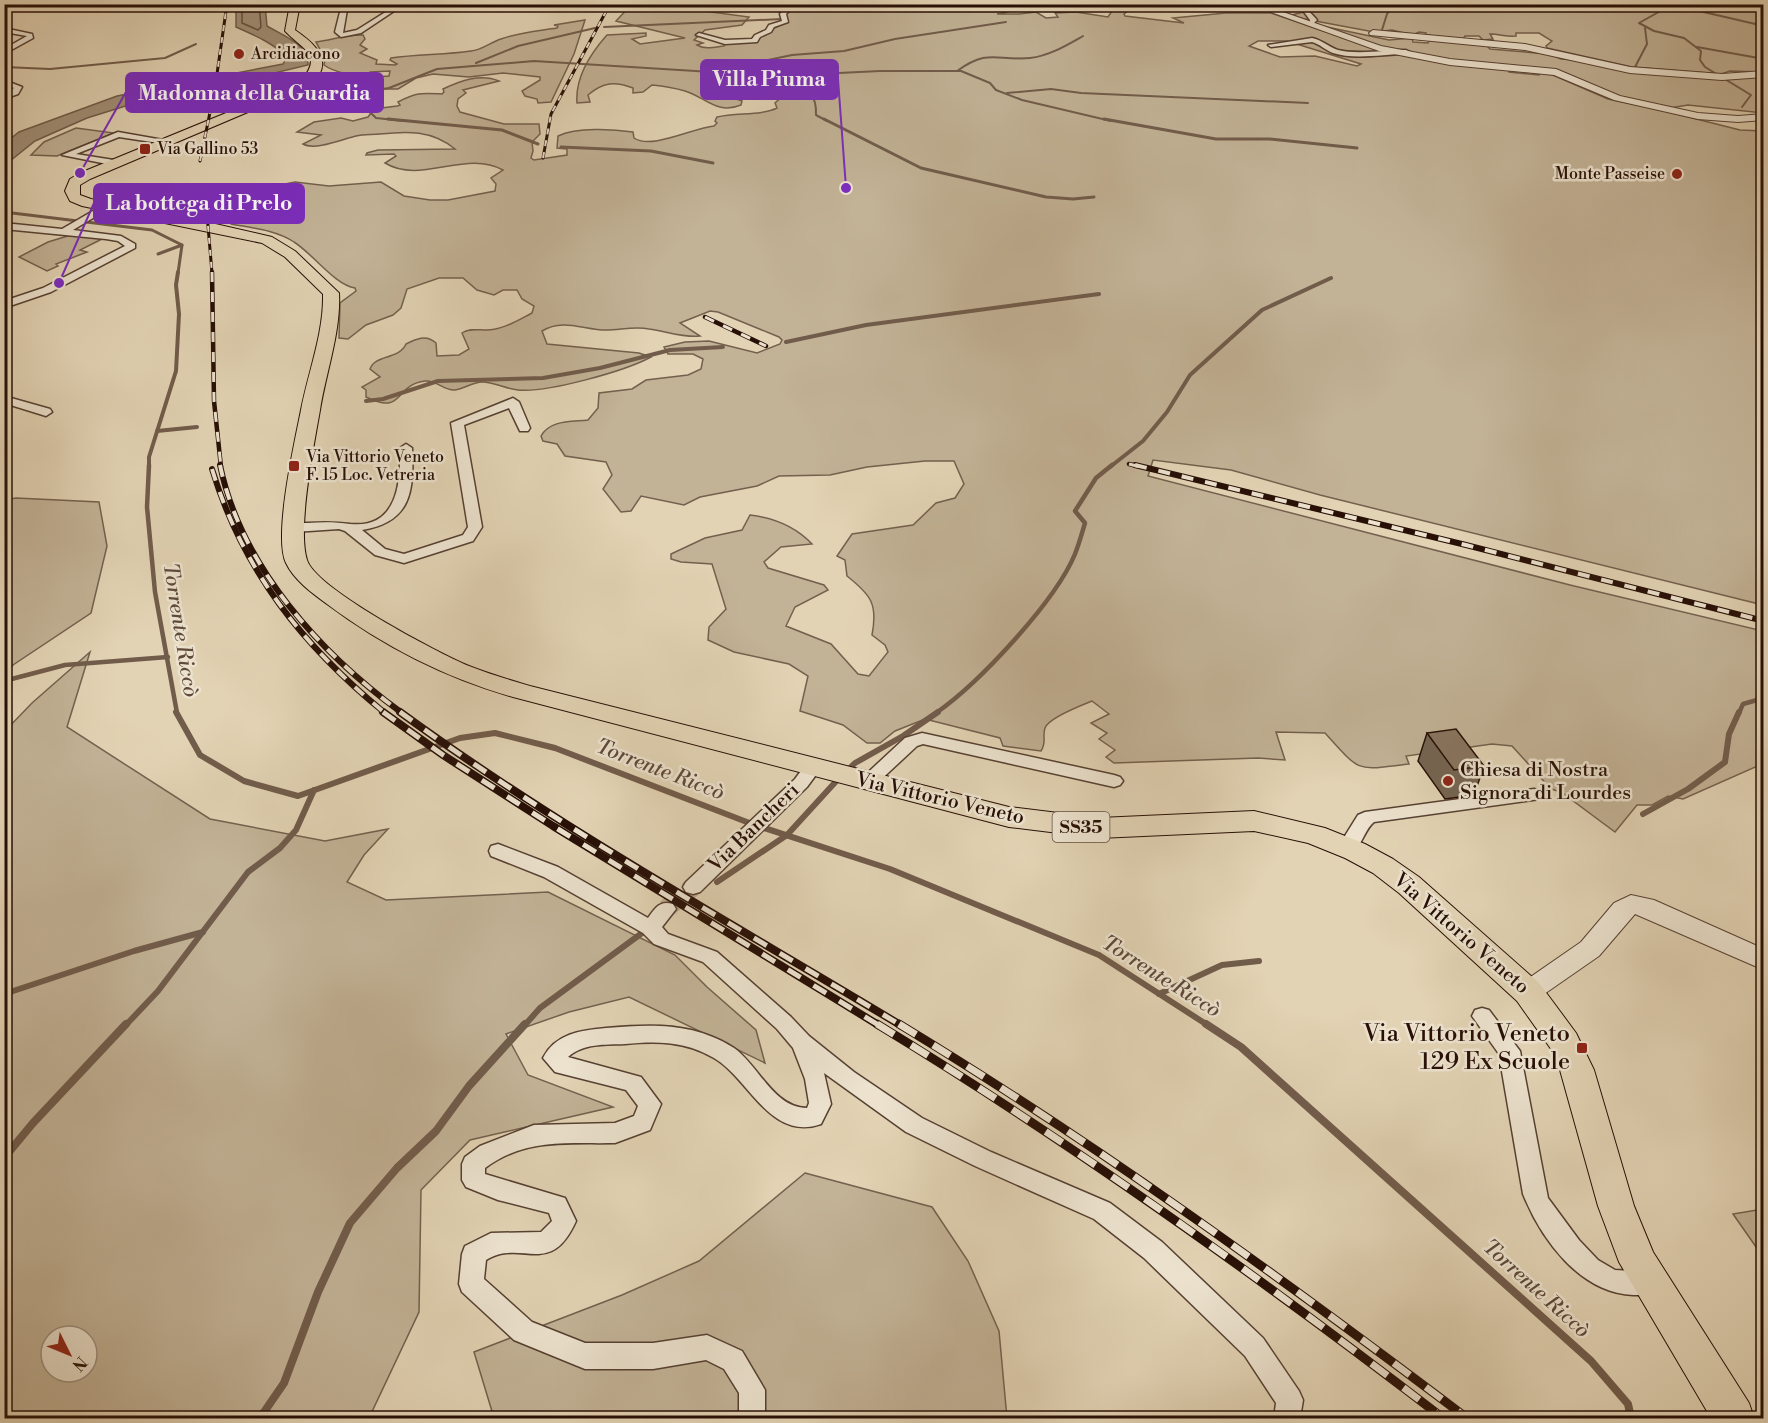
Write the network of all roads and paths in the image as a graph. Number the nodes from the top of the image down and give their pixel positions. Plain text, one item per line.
1 (295, 4) edge
2 (345, 4) edge
3 (781, 4) edge
4 (1045, 4) edge
5 (1289, 4) edge
6 (394, 9) dead end
7 (1290, 17) junction
8 (1312, 22) junction
9 (4, 30) edge
10 (699, 35) dead end
11 (1271, 45) dead end
12 (4, 52) edge
13 (1406, 52) junction
14 (1764, 74) edge
15 (4, 82) edge
16 (4, 96) edge
17 (1764, 117) edge
18 (165, 141) junction
19 (117, 163) junction
20 (105, 207) junction
21 (4, 226) edge
22 (65, 231) junction
23 (4, 305) edge
24 (4, 399) edge
25 (46, 412) dead end
26 (524, 428) dead end
27 (406, 448) dead end
28 (294, 528) junction
29 (350, 528) junction
30 (807, 776) junction
31 (1114, 781) dead end
32 (868, 782) junction
33 (1534, 795) dead end
34 (1347, 847) junction
35 (498, 850) dead end
36 (693, 887) tunnel mouth
37 (666, 909) tunnel mouth
38 (650, 928) junction
39 (1764, 960) edge
40 (1528, 992) junction
41 (1482, 1016) dead end
42 (802, 1043) junction
43 (1651, 1284) junction
44 (752, 1419) edge
45 (1287, 1419) edge
46 (1734, 1419) edge

1 - 18 main road
2 - 6 street
3 - 10 street
4 - 7 street
5 - 8 street
7 - 8 street
7 - 13 street
8 - 14 street
9 - 12 street
11 - 13 street
13 - 17 street
15 - 16 street
18 - 19 main road
18 - 19 street
19 - 20 main road, Via Vittorio Veneto
20 - 22 street
20 - 28 main road, Via Vittorio Veneto / SS35
21 - 22 street
22 - 23 street
24 - 25 street
26 - 29 street
27 - 29 street
28 - 29 street
28 - 30 main road, Via Vittorio Veneto / SS35
30 - 32 main road, Via Vittorio Veneto / SS35
30 - 36 street, Via Bancheri
31 - 32 street
32 - 34 main road, Via Vittorio Veneto / SS35
33 - 34 street
34 - 40 main road, Via Vittorio Veneto / SS35
35 - 38 street
37 - 38 street
38 - 42 street
39 - 40 street
40 - 43 main road, Via Vittorio Veneto / SS35
41 - 43 street
42 - 44 street
42 - 45 street
43 - 46 main road, Via Vittorio Veneto / SS35

